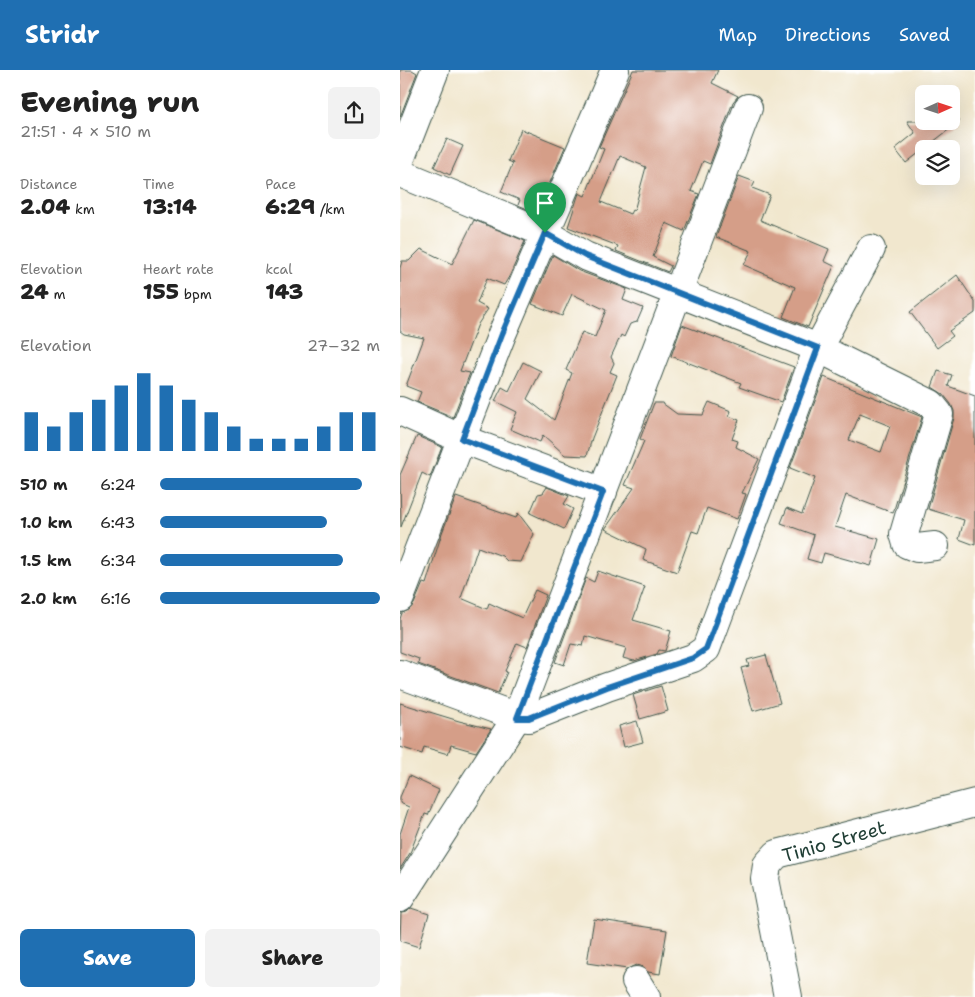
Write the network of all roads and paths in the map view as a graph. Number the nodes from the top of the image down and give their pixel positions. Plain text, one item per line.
1 (435, 70) edge
2 (615, 70) edge
3 (748, 108) dead end
4 (400, 160) edge
5 (400, 173) edge
6 (545, 233) junction
7 (871, 249) dead end
8 (678, 292) junction
9 (818, 348) junction
10 (400, 412) edge
11 (462, 439) junction
12 (603, 492) junction
13 (935, 546) dead end
14 (400, 598) edge
15 (400, 674) edge
16 (517, 718) junction
17 (975, 803) edge
18 (400, 898) edge
19 (788, 997) edge

1 - 4 street
2 - 6 street
3 - 8 street
5 - 6 street
6 - 8 street
6 - 11 street
7 - 9 street
8 - 9 street
8 - 12 street
9 - 13 street
9 - 16 street
10 - 11 street
11 - 12 street
11 - 14 street
12 - 16 street
15 - 16 street
16 - 18 street
17 - 19 street, Tinio Street

